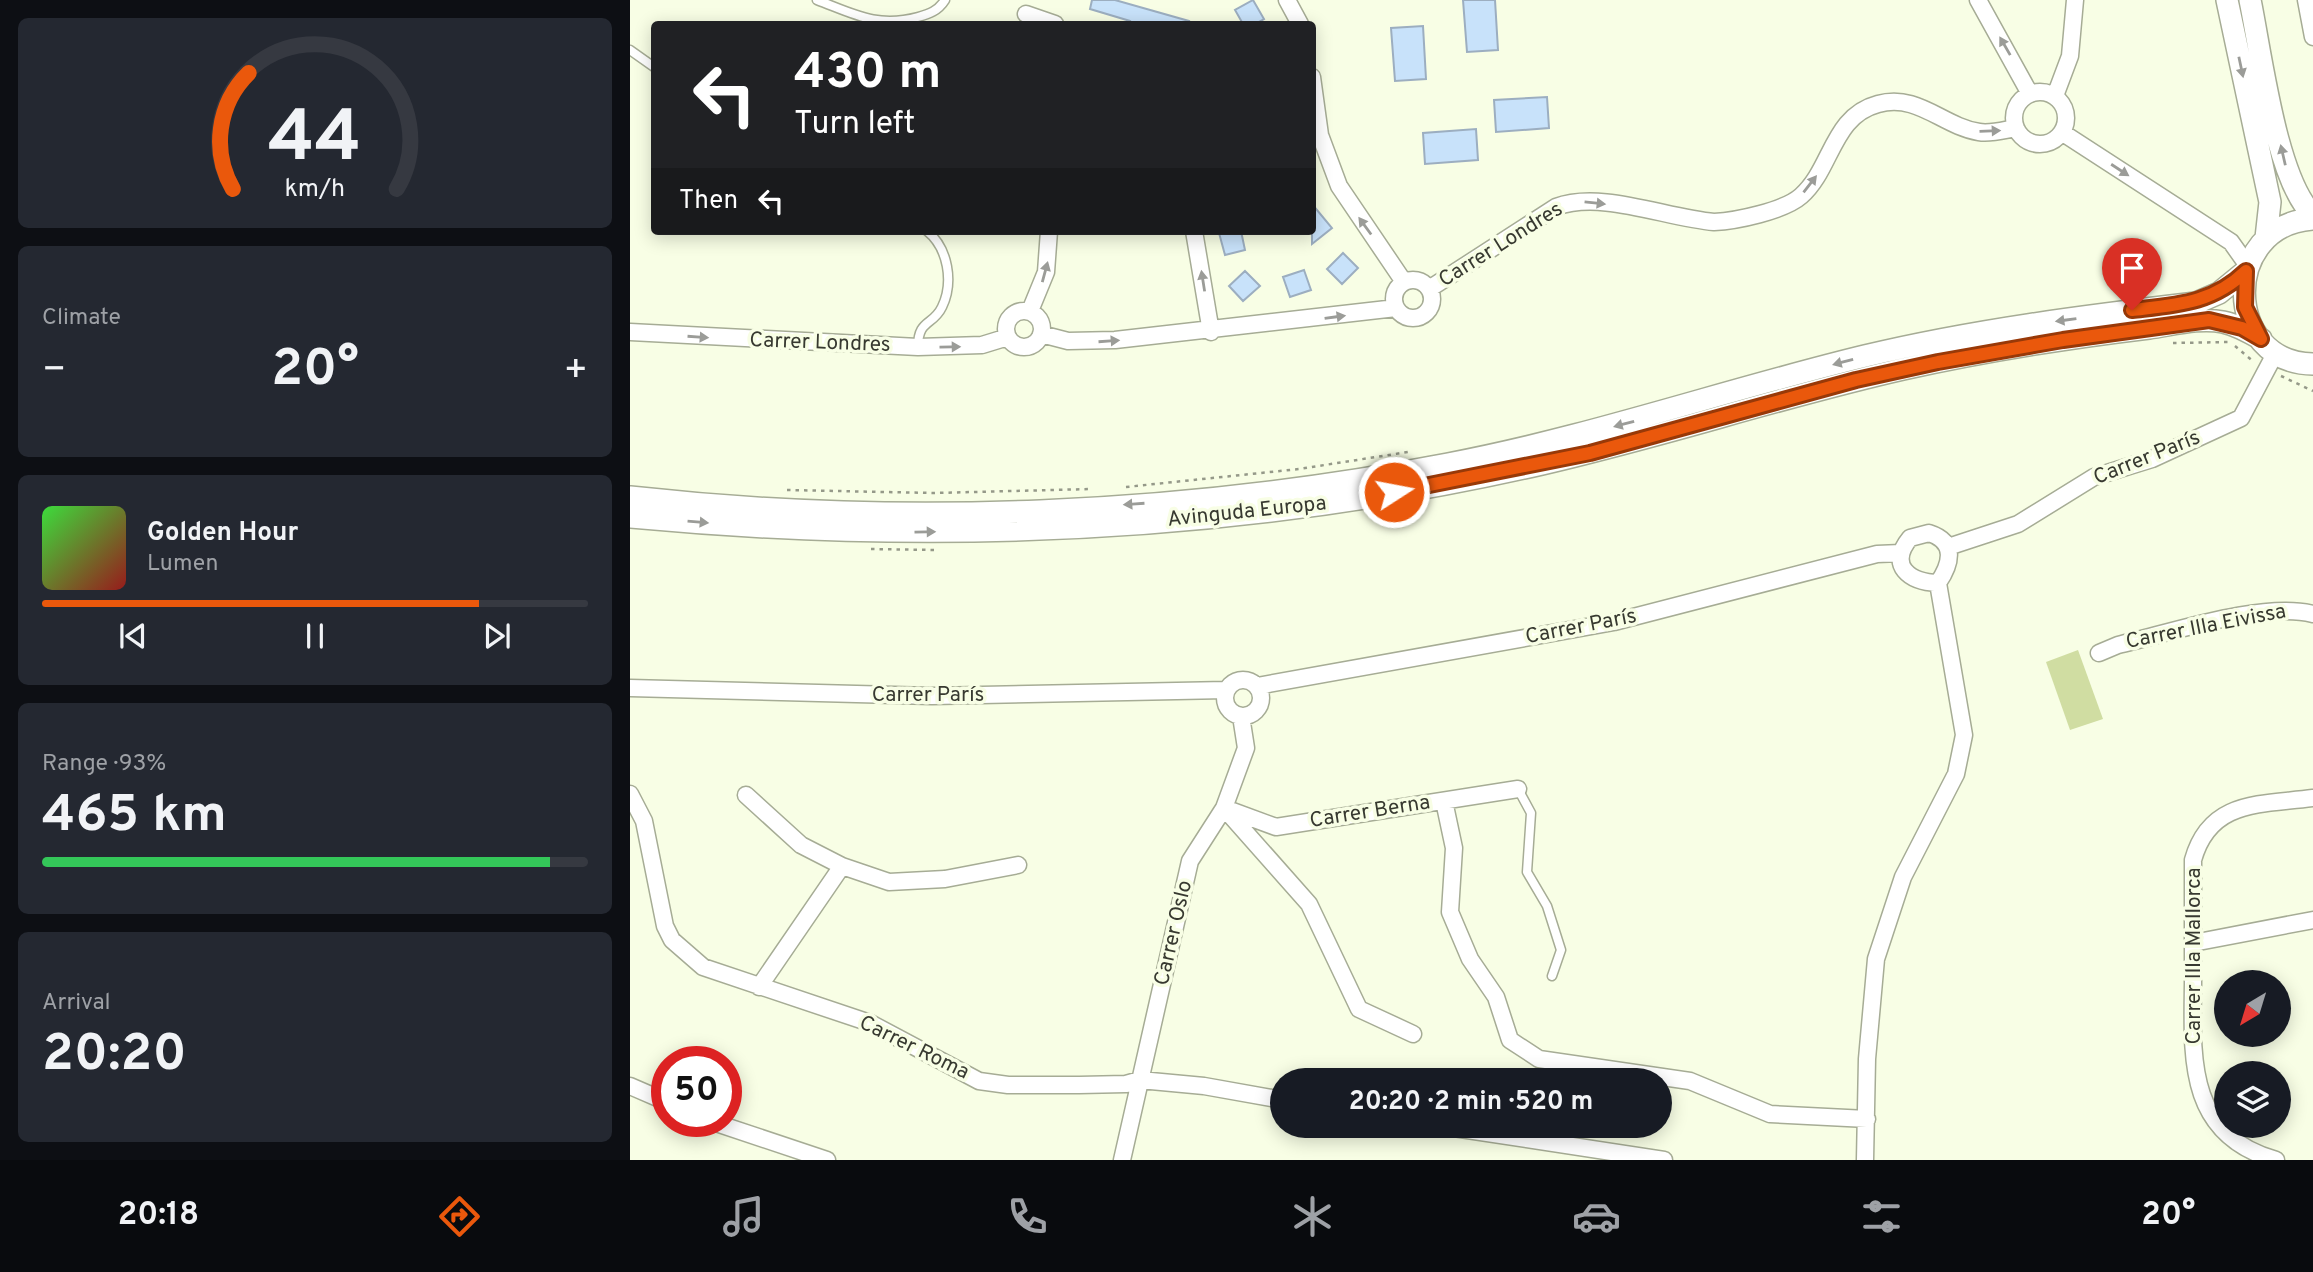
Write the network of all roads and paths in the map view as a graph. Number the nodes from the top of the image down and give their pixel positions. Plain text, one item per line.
1 (817, 0) edge
2 (945, 0) edge
3 (1287, 0) edge
4 (1978, 0) edge
5 (2075, 0) edge
6 (2227, 0) edge
7 (2250, 0) edge
8 (2305, 0) edge
9 (1026, 13) edge
10 (873, 21) edge
11 (899, 21) edge
12 (1047, 21) edge
13 (1298, 21) edge
14 (2313, 37) edge
15 (630, 50) edge
16 (651, 65) edge
17 (2030, 94) junction
18 (2055, 96) junction
19 (1316, 106) edge
20 (2016, 128) junction
21 (2063, 133) junction
22 (2313, 217) edge
23 (930, 235) edge
24 (1049, 235) edge
25 (1195, 235) edge
26 (2266, 238) junction
27 (2247, 268) junction
28 (1404, 282) junction
29 (1429, 289) junction
30 (1396, 308) junction
31 (1030, 311) junction
32 (1211, 331) junction
33 (630, 332) edge
34 (1041, 334) junction
35 (1008, 337) junction
36 (2268, 346) junction
37 (918, 347) junction
38 (2311, 365) edge
39 (1420, 450) dead end
40 (1554, 451) junction
41 (1114, 488) dead end
42 (1101, 489) dead end
43 (778, 490) dead end
44 (630, 497) edge
45 (630, 517) edge
46 (1948, 547) junction
47 (1901, 553) junction
48 (1938, 583) junction
49 (2313, 614) edge
50 (2099, 653) dead end
51 (1257, 686) junction
52 (630, 688) edge
53 (1226, 690) junction
54 (1241, 716) junction
55 (1518, 789) joint
56 (630, 794) edge
57 (746, 795) dead end
58 (2313, 798) edge
59 (1444, 801) junction
60 (1224, 808) junction
61 (1018, 865) dead end
62 (842, 866) junction
63 (2313, 920) edge
64 (2193, 943) junction
65 (1552, 976) dead end
66 (759, 987) junction
67 (1413, 1034) dead end
68 (1140, 1080) junction
69 (630, 1086) edge
70 (651, 1095) edge
71 (1270, 1098) edge
72 (1867, 1119) junction
73 (742, 1132) edge
74 (1519, 1138) edge
75 (827, 1160) edge
76 (1122, 1160) edge
77 (1664, 1160) edge
78 (1865, 1160) edge
79 (2276, 1160) edge

1 - 10 lane
2 - 11 lane
3 - 13 street
17 -> 4 street
5 - 18 street
6 -> 26 main road
22 -> 7 main road
8 - 14 street
9 - 12 street
15 - 16 lane
17 - 18 street
17 - 20 street
18 - 21 street
28 -> 19 street
20 - 21 street
29 -> 20 street, Carrer Londres
21 -> 27 street
22 - 26 main road
23 - 37 lane
31 -> 24 street
32 -> 25 street
26 - 27 main road
27 - 36 main road
27 -> 40 main road, Avinguda Europa
28 - 29 street
28 - 30 street
29 - 30 street
32 -> 30 street
31 - 34 street
31 - 35 street
34 -> 32 street
33 -> 37 street, Carrer Londres
34 - 35 street
37 -> 35 street, Carrer Londres
36 - 38 main road, Avinguda Europa
36 - 40 main road, Avinguda Europa
36 - 46 street, Carrer París
39 - 41 path
40 -> 44 main road, Avinguda Europa
45 -> 40 main road, Avinguda Europa
42 - 43 path
46 - 47 street
46 - 48 street
47 - 48 street
47 - 51 street, Carrer París
48 - 72 street
49 - 50 street, Carrer Illa Eivissa
51 - 53 street
51 - 54 street
52 - 53 street, Carrer París
53 - 54 street
54 - 60 street, Carrer Oslo
55 - 59 street, Carrer Berna
55 - 65 lane
56 - 66 street, Carrer Roma
57 - 62 street
58 - 64 street, Carrer Illa Mallorca
59 - 60 street, Carrer Berna
59 - 72 street
60 - 67 street
60 - 68 street, Carrer Oslo
61 - 62 street
62 - 66 street
63 - 64 street
64 - 79 street, Carrer Illa Mallorca
66 - 68 street, Carrer Roma
68 - 71 street, Carrer Roma
68 - 76 street, Carrer Oslo
69 - 70 street
72 - 78 street
73 - 75 street
74 - 77 street

